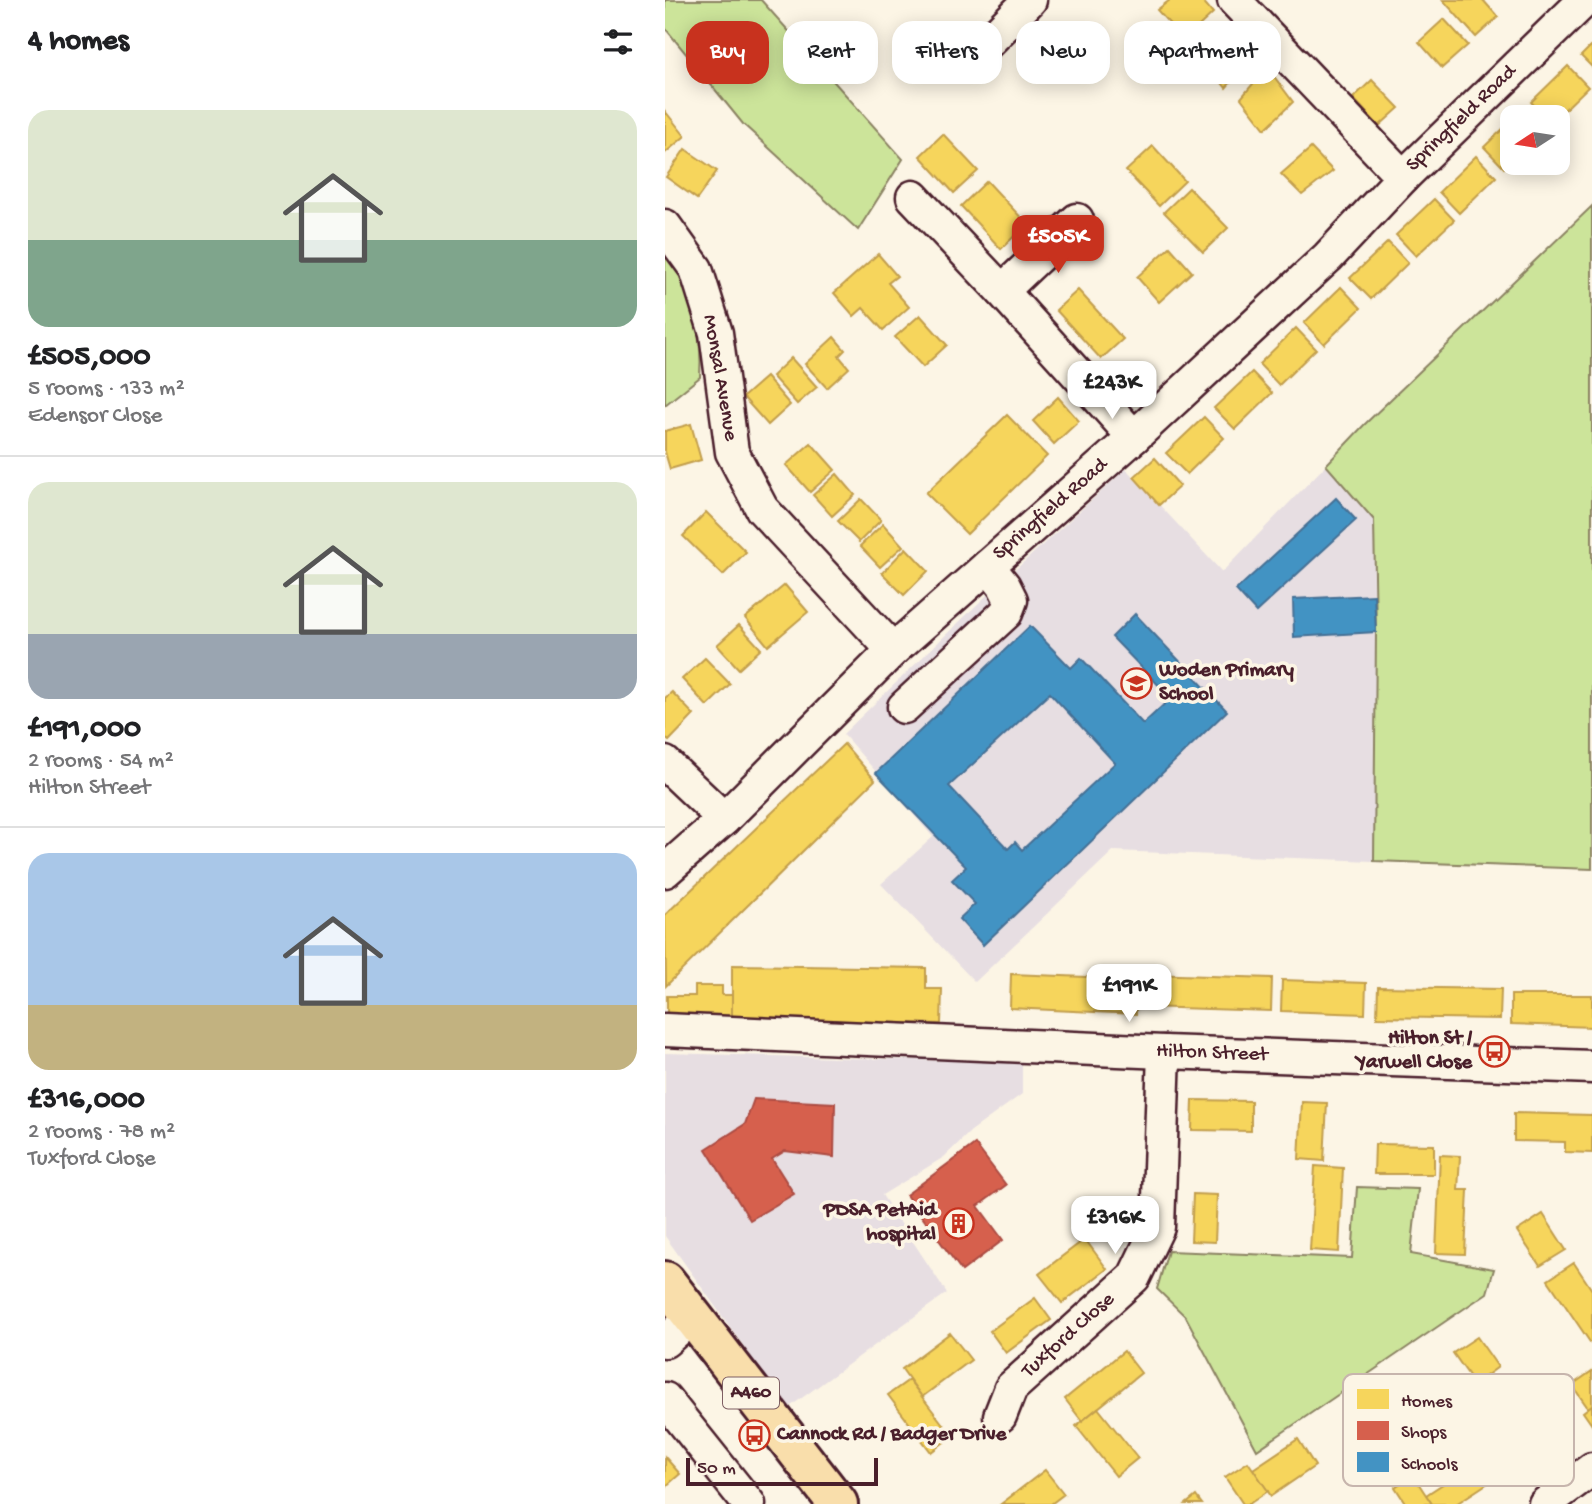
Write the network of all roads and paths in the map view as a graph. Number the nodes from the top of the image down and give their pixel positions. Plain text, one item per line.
1 (1030, 0) edge
2 (1234, 0) edge
3 (1585, 0) edge
4 (1002, 28) edge
5 (1403, 177) junction
6 (913, 197) dead end
7 (1077, 220) dead end
8 (665, 226) edge
9 (1002, 291) junction
10 (1134, 438) junction
11 (988, 566) junction
12 (893, 650) junction
13 (904, 707) dead end
14 (665, 764) edge
15 (723, 819) junction
16 (665, 871) edge
17 (665, 1030) edge
18 (1164, 1052) junction
19 (1592, 1067) edge
20 (665, 1281) edge
21 (679, 1329) edge
22 (665, 1399) edge
23 (1000, 1416) dead end
24 (1592, 1469) edge
25 (1574, 1482) edge
26 (1569, 1486) edge
27 (749, 1504) edge
28 (838, 1504) edge
29 (1545, 1504) edge

1 - 4 street
2 - 5 street
3 - 5 street, Springfield Road
5 - 10 street, Springfield Road
6 - 9 street
7 - 9 street
8 - 12 street, Monsal Avenue
9 - 10 street
10 - 11 street, Springfield Road
11 - 12 street, Springfield Road
11 - 13 street
12 - 15 street, Springfield Road
14 - 15 street
15 - 16 street, Springfield Road
17 - 18 street, Hilton Street
18 - 19 street, Hilton Street
18 - 23 street, Tuxford Close
20 - 21 highway, A460
21 - 28 highway, A460
22 - 27 street
24 - 25 street
26 - 29 street

